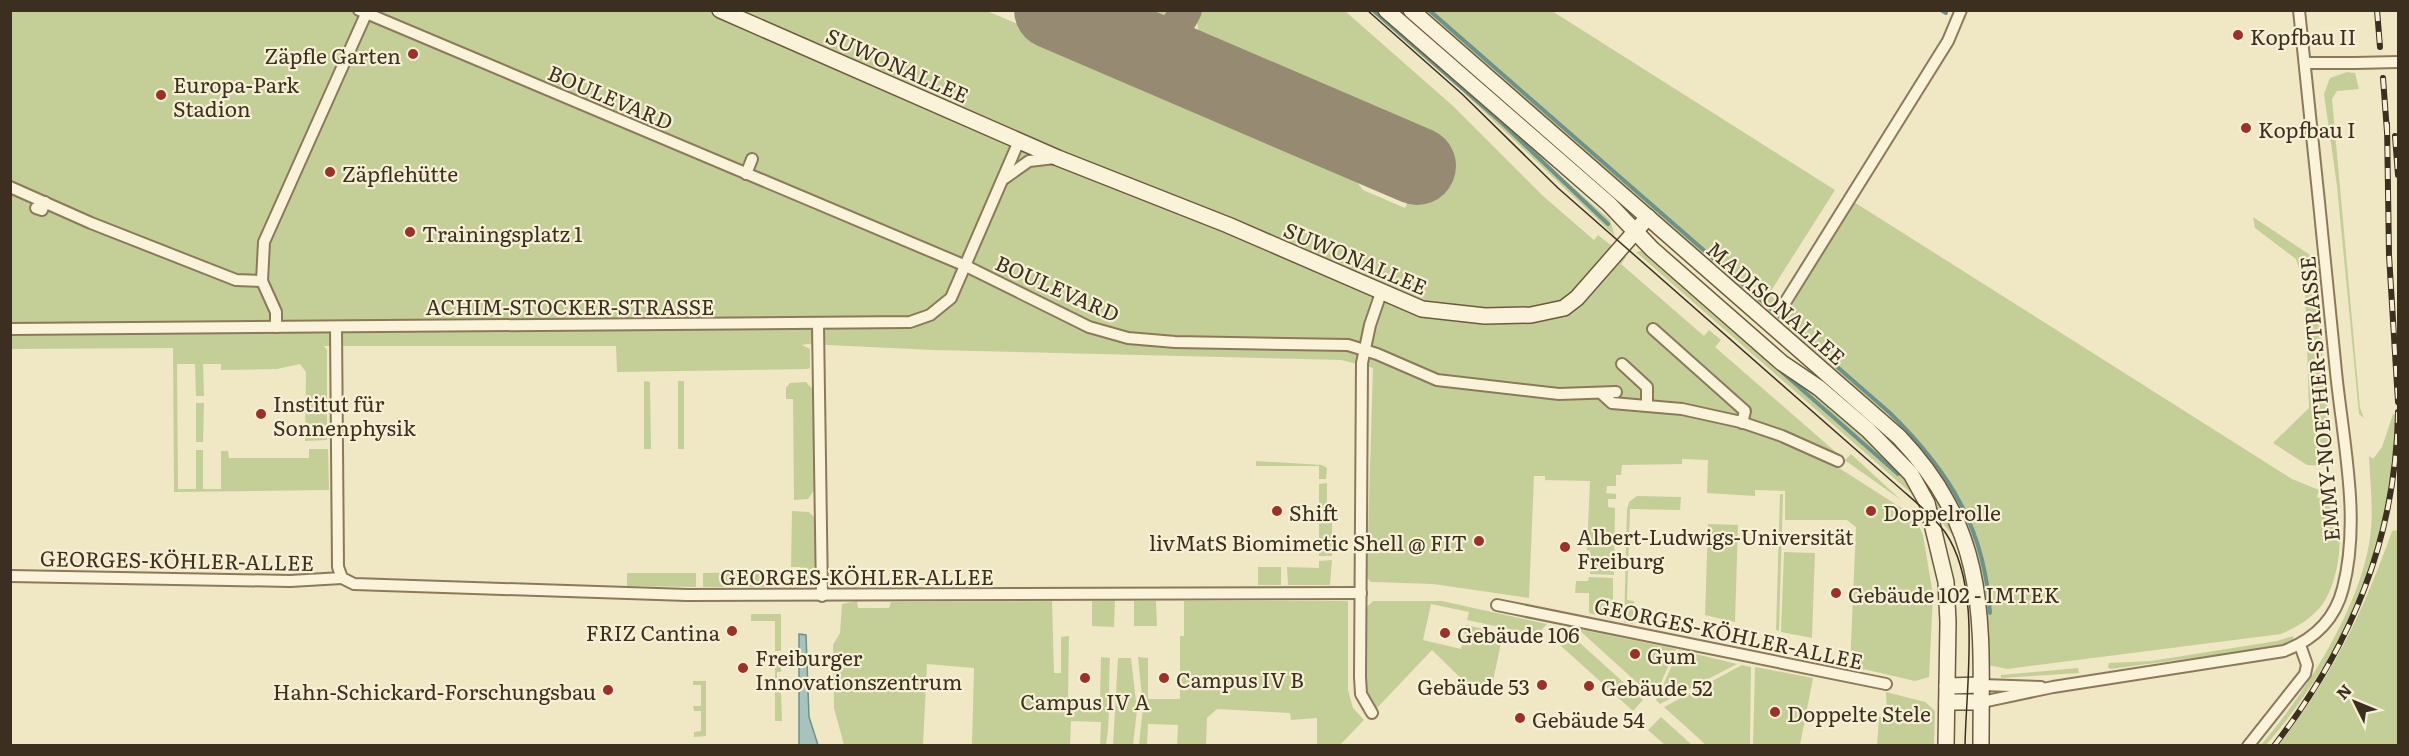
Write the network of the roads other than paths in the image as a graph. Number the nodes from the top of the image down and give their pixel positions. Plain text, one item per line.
1 (720, 10) edge
2 (1386, 10) edge
3 (1411, 10) edge
4 (2299, 10) edge
5 (1959, 11) edge
6 (362, 12) edge
7 (2398, 62) edge
8 (2305, 63) junction
9 (1020, 141) junction
10 (1058, 158) junction
11 (752, 159) dead end
12 (746, 174) junction
13 (1000, 183) junction
14 (10, 188) edge
15 (1648, 217) junction
16 (1636, 231) junction
17 (966, 266) junction
18 (262, 281) junction
19 (1381, 293) junction
20 (1781, 309) dead end
21 (818, 324) junction
22 (276, 327) junction
23 (336, 327) junction
24 (10, 328) edge
25 (1653, 329) dead end
26 (1365, 349) junction
27 (1622, 364) dead end
28 (1616, 392) dead end
29 (1601, 393) junction
30 (1647, 405) junction
31 (1742, 423) junction
32 (1838, 461) dead end
33 (10, 576) edge
34 (342, 578) junction
35 (1361, 593) junction
36 (822, 596) junction
37 (1497, 605) dead end
38 (2300, 645) junction
39 (1886, 684) dead end
40 (1982, 685) junction
41 (1947, 686) junction
42 (2053, 687) junction
43 (1947, 702) junction
44 (1982, 702) junction
45 (1372, 713) dead end
46 (1946, 746) edge
47 (1981, 746) edge
48 (2248, 746) edge

1 - 9 main road, SUWONALLEE
2 - 16 main road, MADISONALLEE
3 - 15 main road, MADISONALLEE
4 - 8 street, EMMY-NOETHER-STRASSE
5 - 20 street
6 - 12 street, BOULEVARD
6 - 18 street
7 - 8 street, bridge
8 - 38 street, EMMY-NOETHER-STRASSE
9 - 10 main road, SUWONALLEE
9 - 13 street, ACHIM-STOCKER-STRASSE
10 - 13 street, SUWONALLEE
10 - 19 main road, SUWONALLEE
11 - 12 street
12 - 17 street, BOULEVARD
13 - 17 street, ACHIM-STOCKER-STRASSE
14 - 18 street
15 - 16 main road, SUWONALLEE
15 - 40 main road, MADISONALLEE
16 - 19 main road, SUWONALLEE
16 - 41 main road, MADISONALLEE
17 - 21 street, ACHIM-STOCKER-STRASSE
17 - 26 street, BOULEVARD
18 - 22 street
19 - 26 street
21 - 23 street, ACHIM-STOCKER-STRASSE
21 - 36 street
22 - 23 street, ACHIM-STOCKER-STRASSE
22 - 24 street, ACHIM-STOCKER-STRASSE
23 - 34 street
25 - 31 street
26 - 29 street, BOULEVARD
26 - 35 street
27 - 30 street
28 - 29 street
29 - 30 street, BOULEVARD
30 - 31 street, BOULEVARD
31 - 32 street, BOULEVARD
33 - 34 street, GEORGES-KÖHLER-ALLEE
34 - 36 street, GEORGES-KÖHLER-ALLEE
35 - 36 street, GEORGES-KÖHLER-ALLEE
35 - 45 street
37 - 39 street, GEORGES-KÖHLER-ALLEE
38 - 42 street, EMMY-NOETHER-STRASSE
38 - 48 street
40 - 41 main road
40 - 42 street, EMMY-NOETHER-STRASSE
40 - 44 main road, MADISONALLEE
41 - 43 main road, MADISONALLEE
42 - 44 street, EMMY-NOETHER-STRASSE
43 - 44 main road
43 - 46 main road, MADISONALLEE
44 - 47 main road, MADISONALLEE

